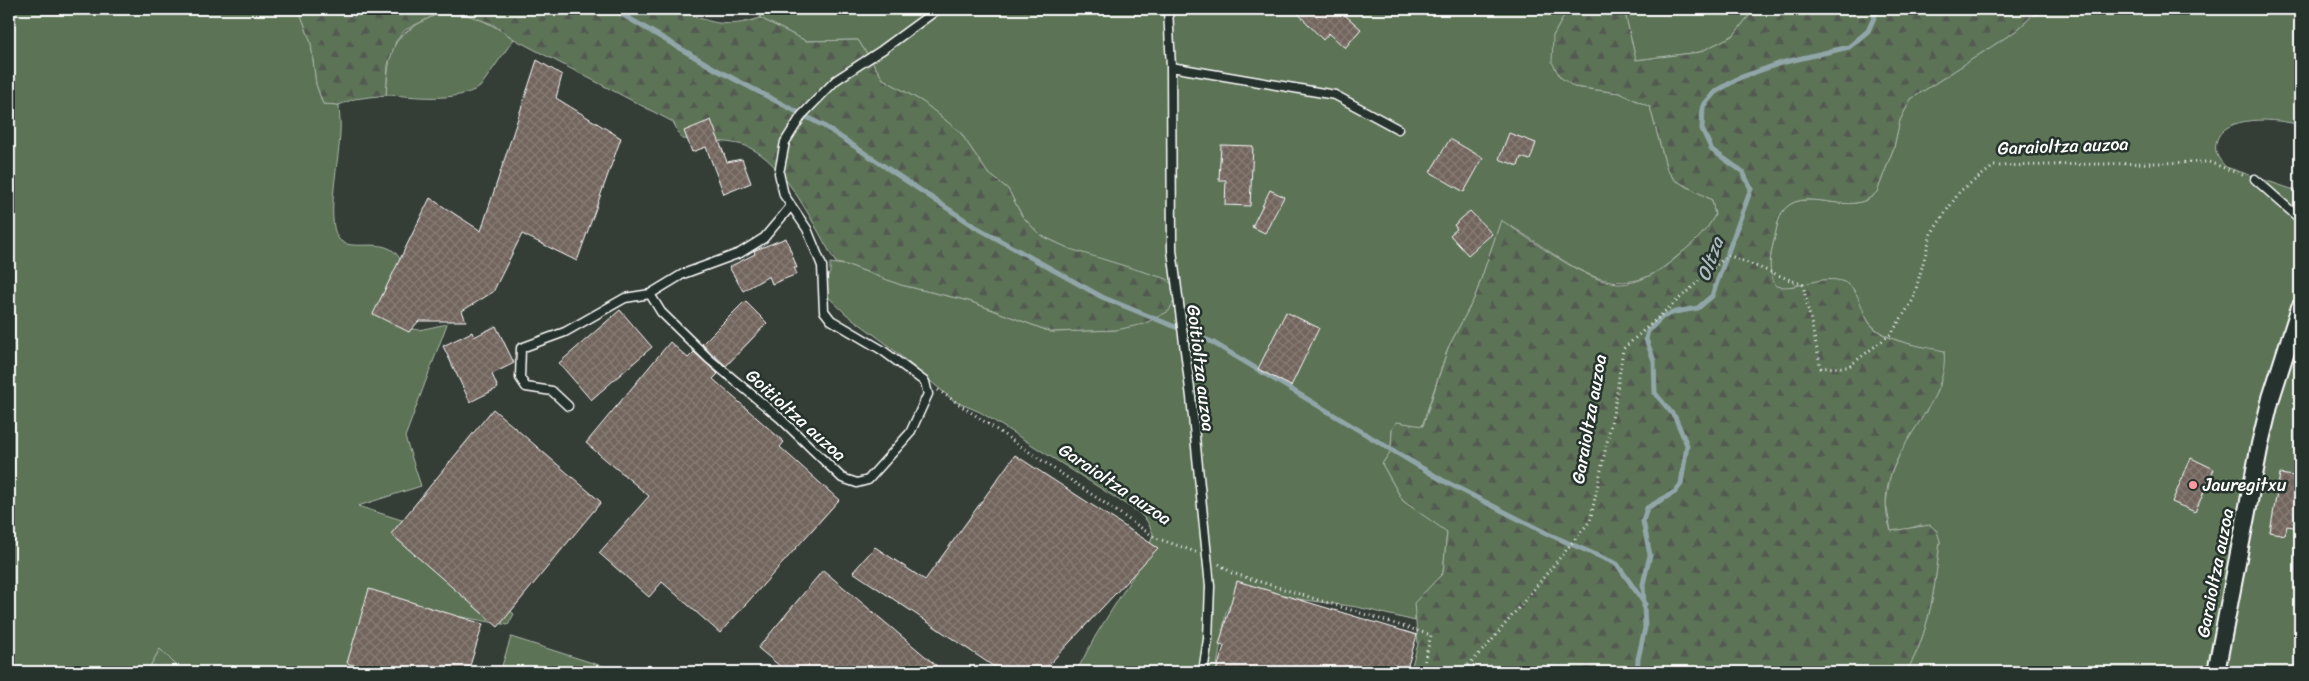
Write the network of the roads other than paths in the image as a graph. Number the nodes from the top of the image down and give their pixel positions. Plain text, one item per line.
1 (938, 9) edge
2 (1168, 9) edge
3 (1171, 67) junction
4 (1398, 129) dead end
5 (2255, 179) road end
6 (791, 206) junction
7 (2300, 218) edge
8 (650, 294) junction
9 (2300, 307) edge
10 (568, 406) dead end
11 (1202, 672) edge
12 (2216, 672) edge

1 - 6 lane
2 - 3 lane, Goitioltza auzoa
3 - 4 lane
3 - 11 lane, Goitioltza auzoa
5 - 7 lane
6 - 8 lane
6 - 8 lane, Goitioltza auzoa
8 - 10 lane
9 - 12 street, Garaioltza auzoa

